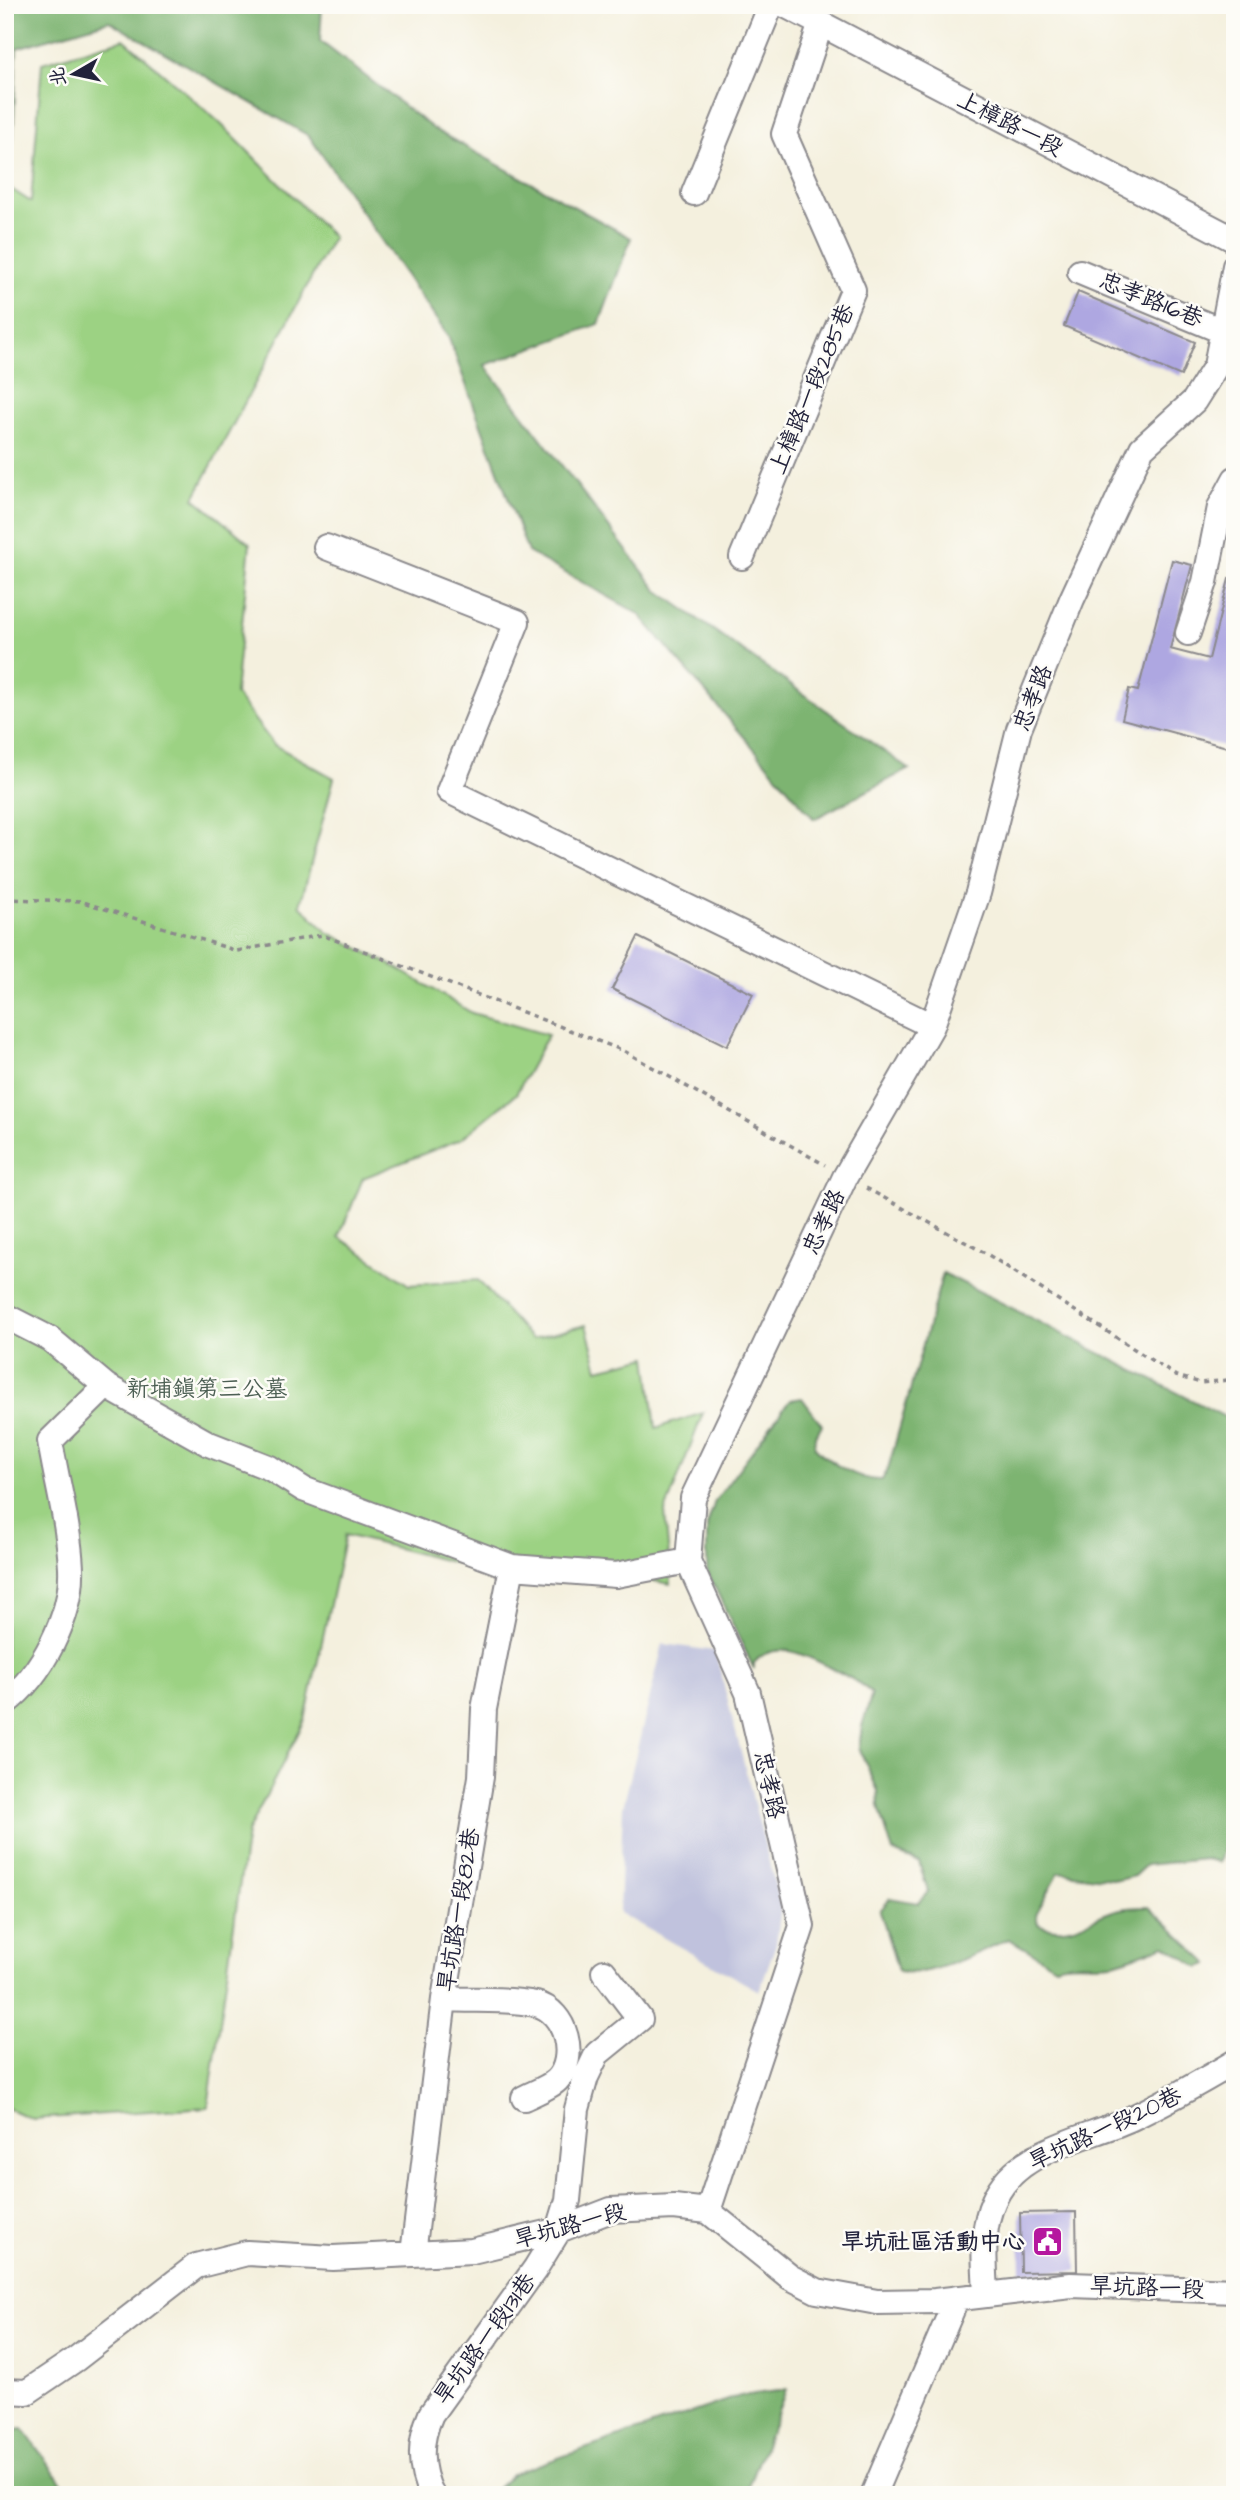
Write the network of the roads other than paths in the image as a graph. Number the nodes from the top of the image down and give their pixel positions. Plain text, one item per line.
1 (771, 5) edge
2 (786, 5) edge
3 (820, 26) junction
4 (694, 193) dead end
5 (1235, 240) edge
6 (1235, 266) edge
7 (1080, 272) dead end
8 (1228, 333) edge
9 (1235, 479) edge
10 (326, 547) dead end
11 (742, 557) dead end
12 (1188, 633) dead end
13 (932, 1026) junction
14 (5, 1317) edge
15 (106, 1386) junction
16 (688, 1561) junction
17 (512, 1567) junction
18 (5, 1703) edge
19 (604, 1972) dead end
20 (444, 1999) junction
21 (1235, 2062) edge
22 (524, 2098) dead end
23 (708, 2211) junction
24 (559, 2230) junction
25 (413, 2254) junction
26 (1235, 2291) edge
27 (986, 2295) junction
28 (957, 2298) junction
29 (5, 2391) edge
30 (432, 2495) edge
31 (873, 2495) edge

1 - 4 street
2 - 3 street, 上樟路一段
3 - 5 street, 上樟路一段
3 - 11 street, 上樟路一段285巷
6 - 8 street, 忠孝路
7 - 8 street, 忠孝路16巷
8 - 13 street, 忠孝路
9 - 12 street
10 - 13 street
13 - 16 street, 忠孝路
14 - 15 street
15 - 17 street
15 - 18 street
16 - 17 street
16 - 23 street, 忠孝路
17 - 20 street, 旱坑路一段82巷
19 - 24 street, 旱坑路一段131巷
20 - 22 street
20 - 25 street, 旱坑路一段82巷
21 - 27 street, 旱坑路一段20巷
23 - 24 street, 旱坑路一段
23 - 28 street, 旱坑路一段
24 - 25 street, 旱坑路一段
24 - 30 street, 旱坑路一段131巷
25 - 29 street, 旱坑路一段
26 - 27 street, 旱坑路一段
27 - 28 street, 旱坑路一段
28 - 31 street

